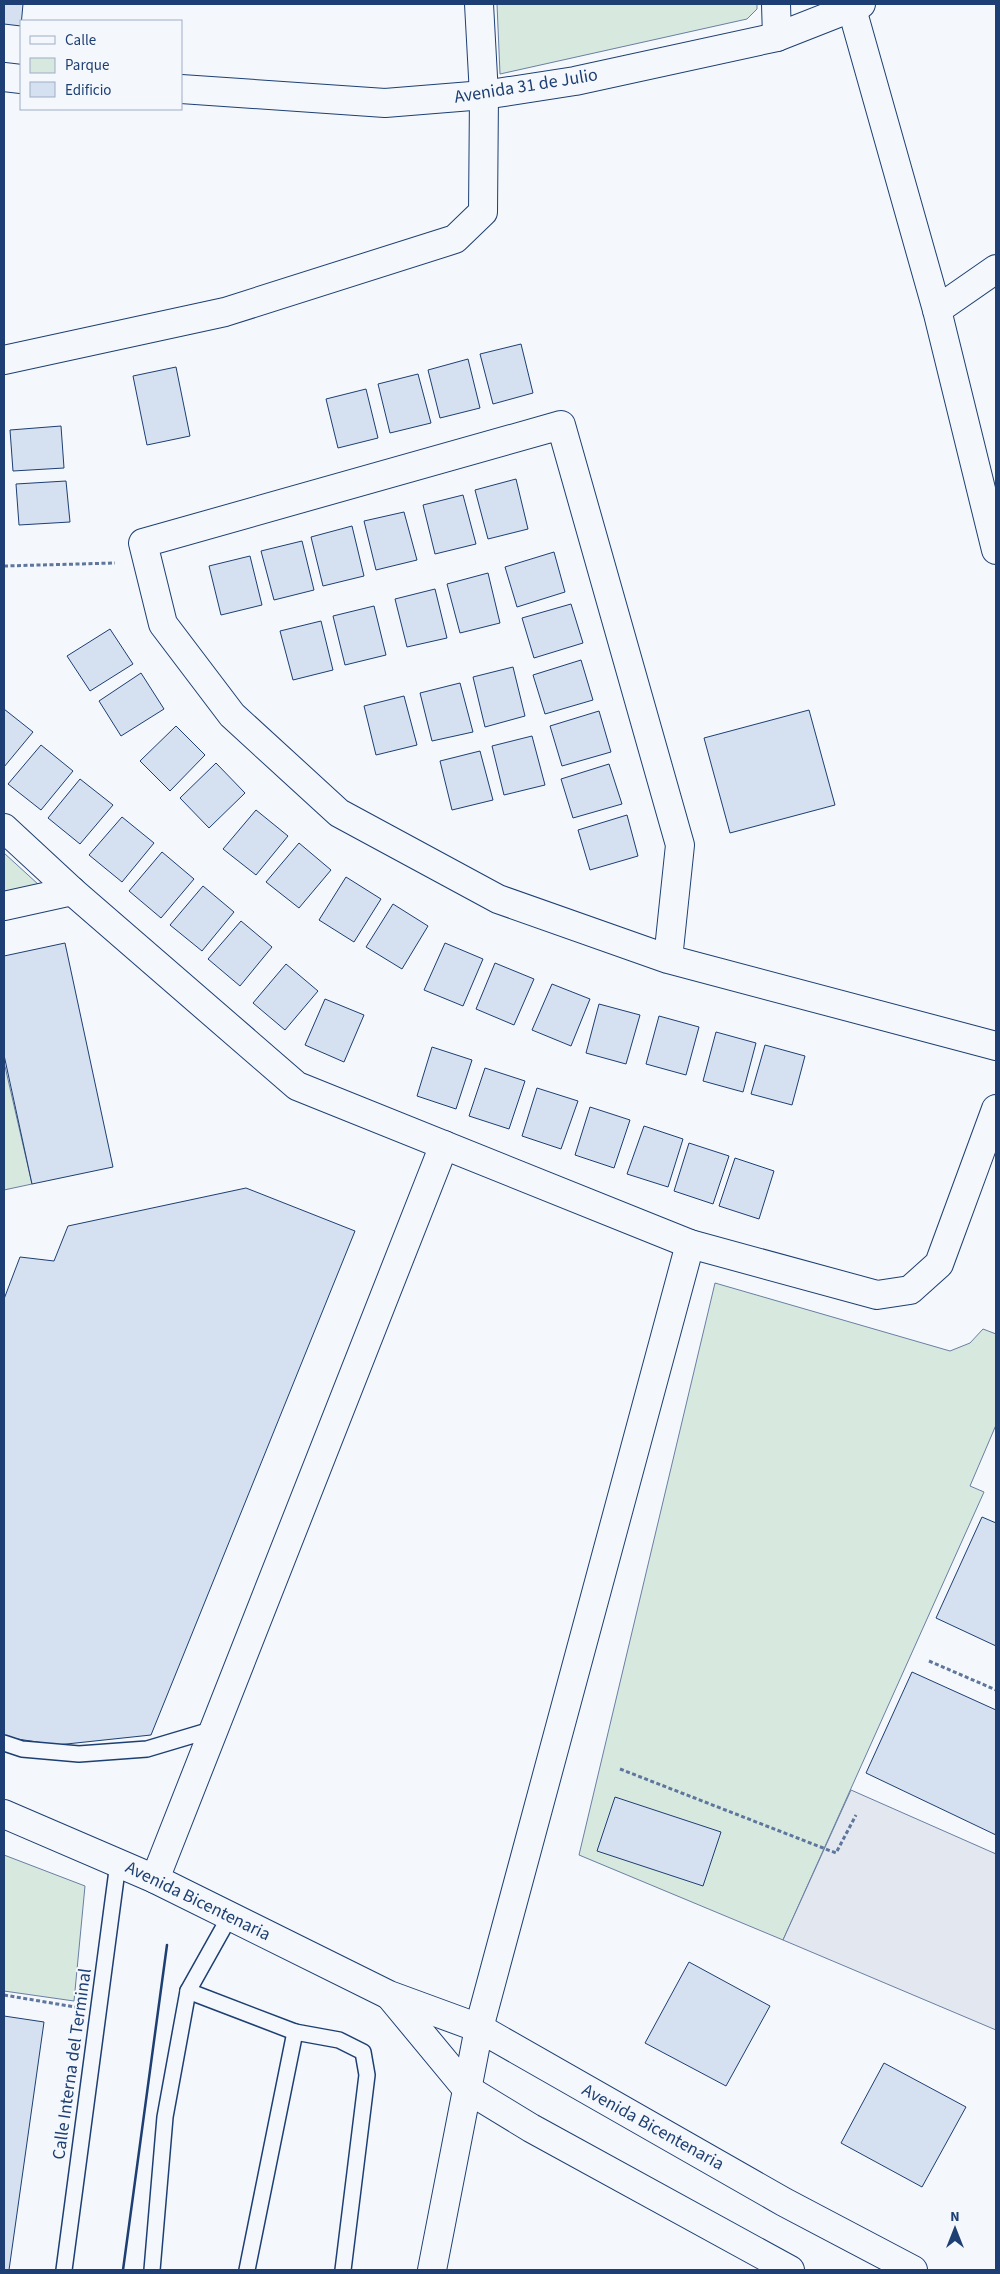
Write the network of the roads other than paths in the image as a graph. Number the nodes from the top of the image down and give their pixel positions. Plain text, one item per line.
1 (479, 4) edge
2 (776, 4) edge
3 (856, 6) edge
4 (777, 37) junction
5 (4, 77) edge
6 (20, 79) edge
7 (182, 89) edge
8 (484, 95) junction
9 (996, 269) edge
10 (938, 310) junction
11 (4, 360) edge
12 (996, 550) edge
13 (4, 828) edge
14 (72, 891) junction
15 (4, 906) edge
16 (668, 959) junction
17 (996, 1046) edge
18 (996, 1109) edge
19 (444, 1145) junction
20 (690, 1244) junction
21 (214, 1729) junction
22 (4, 1743) edge
23 (4, 1814) edge
24 (118, 1863) junction
25 (154, 1879) junction
26 (230, 1916) junction
27 (188, 1991) junction
28 (389, 1994) junction
29 (479, 2028) junction
30 (295, 2032) junction
31 (467, 2089) junction
32 (64, 2270) edge
33 (152, 2270) edge
34 (247, 2270) edge
35 (343, 2270) edge
36 (432, 2270) edge
37 (790, 2270) edge
38 (913, 2270) edge

1 - 8 street
2 - 4 street
3 - 4 street, Avenida 31 de Julio
3 - 10 street
4 - 8 street, Avenida 31 de Julio
5 - 6 street
7 - 8 street, Avenida 31 de Julio
8 - 11 street
9 - 10 street
10 - 12 street
13 - 14 street
14 - 15 street
14 - 19 street
16 - 16 street
16 - 17 street
18 - 20 street
19 - 20 street
19 - 21 street
20 - 29 street
21 - 22 lane
21 - 25 street
23 - 24 street, Avenida Bicentenaria
24 - 25 street, Avenida Bicentenaria
24 - 32 lane, Calle Interna del Terminal
25 - 26 street, Avenida Bicentenaria
26 - 27 lane
26 - 28 street, Avenida Bicentenaria
27 - 30 lane
27 - 33 lane
28 - 29 street, Avenida Bicentenaria
28 - 31 street, Avenida Bicentenaria
29 - 31 street
29 - 38 street, Avenida Bicentenaria
30 - 34 lane
30 - 35 lane
31 - 36 street
31 - 37 street, Avenida Bicentenaria

